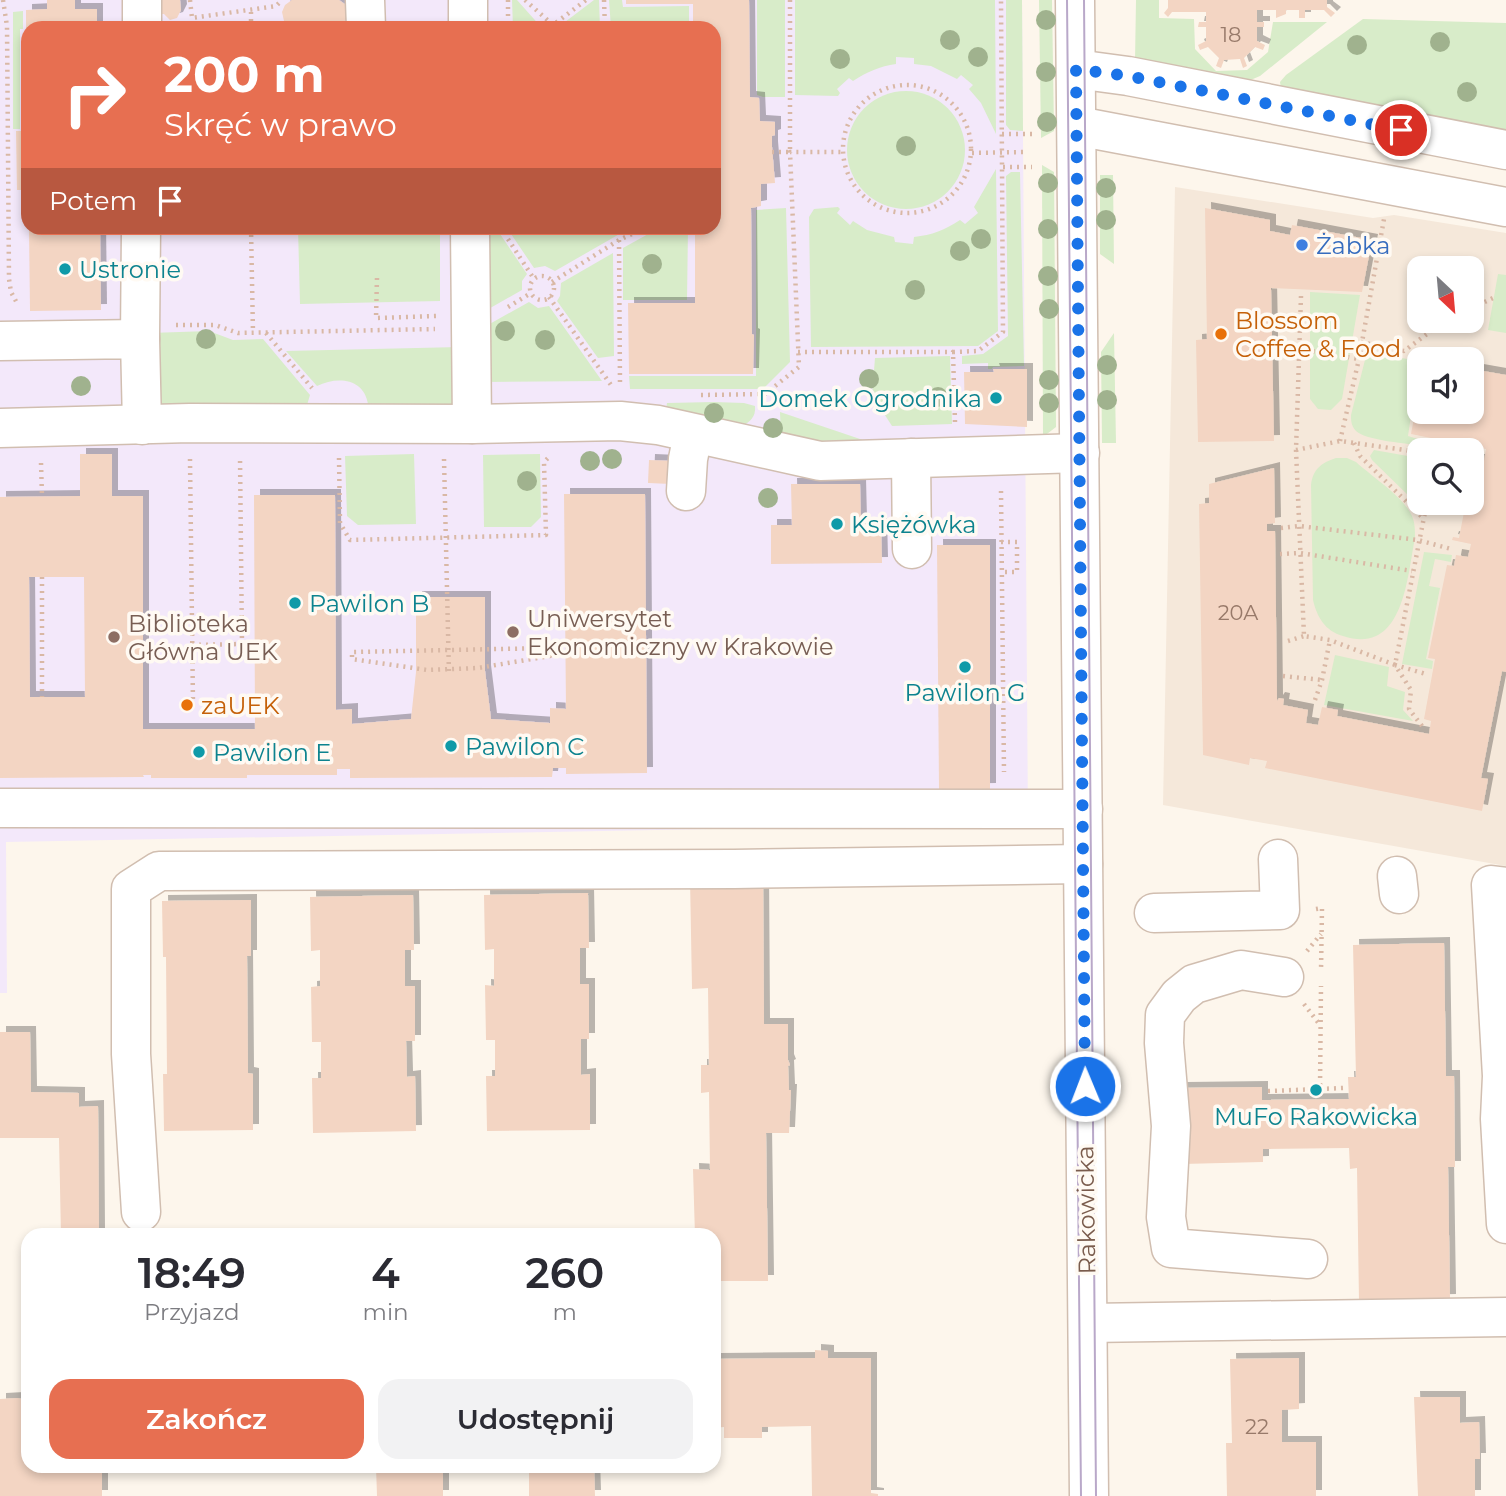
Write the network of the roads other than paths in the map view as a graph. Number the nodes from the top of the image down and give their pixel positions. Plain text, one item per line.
1 (142, 0) edge
2 (365, 0) edge
3 (468, 0) edge
4 (1076, 0) edge
5 (142, 21) edge
6 (366, 21) edge
7 (468, 21) edge
8 (1076, 69) junction
9 (1077, 126) junction
10 (1506, 150) edge
11 (1506, 207) edge
12 (141, 235) edge
13 (469, 235) edge
14 (140, 340) junction
15 (0, 341) edge
16 (458, 424) junction
17 (142, 425) junction
18 (0, 428) edge
19 (693, 434) junction
20 (1080, 453) junction
21 (911, 458) junction
22 (686, 491) dead end
23 (912, 549) dead end
24 (0, 808) edge
25 (1083, 809) junction
26 (1278, 859) dead end
27 (1083, 864) junction
28 (1506, 887) edge
29 (1154, 913) dead end
30 (1284, 976) dead end
31 (141, 1212) dead end
32 (1506, 1224) edge
33 (1506, 1317) edge
34 (1312, 1321) junction
35 (1087, 1323) junction
36 (1089, 1496) edge

1 - 5 street
2 - 6 street
3 - 7 street
4 - 8 street, Rakowicka
8 - 9 street, Rakowicka
8 - 10 street
9 - 11 street
9 - 20 street, Rakowicka
12 - 14 street
13 - 16 street
14 - 15 street
14 - 17 street
16 - 17 street
16 - 19 street
17 - 18 street
19 - 21 street
19 - 22 street
20 - 21 street
20 - 25 street, Rakowicka
21 - 23 street
24 - 25 street
25 - 27 street, Rakowicka
26 - 29 street
27 - 31 street
27 - 35 street, Rakowicka
28 - 32 street
30 - 34 street
33 - 34 street
34 - 35 street
35 - 36 street, Rakowicka

